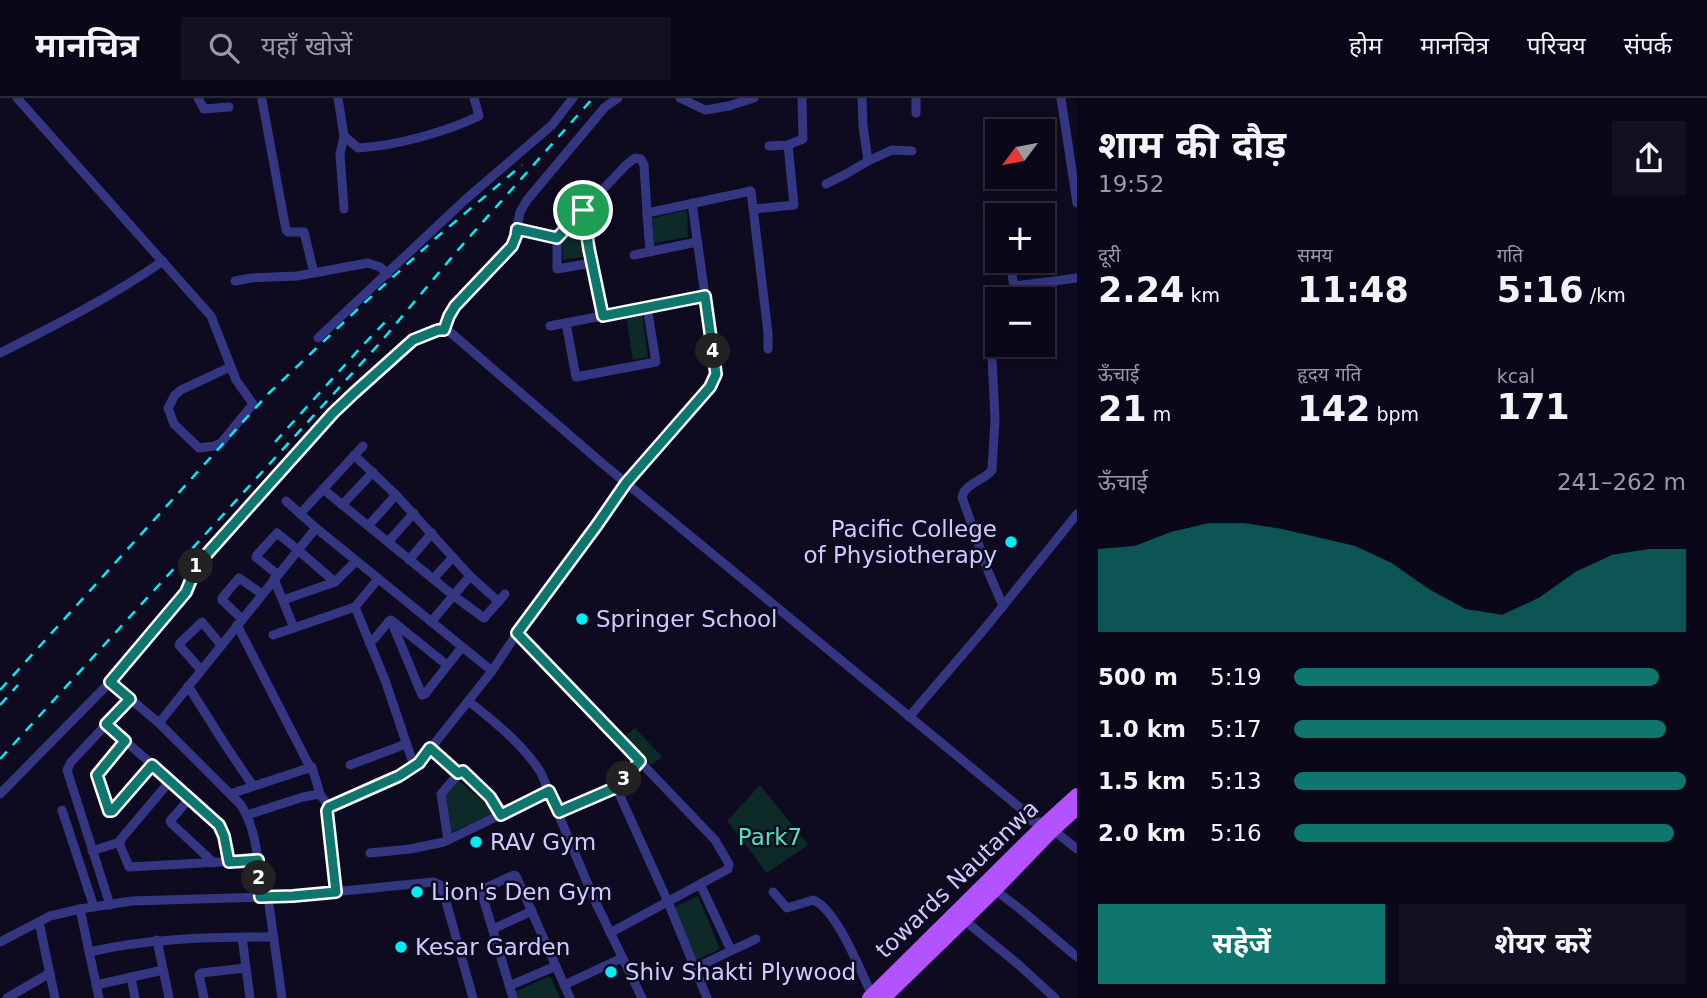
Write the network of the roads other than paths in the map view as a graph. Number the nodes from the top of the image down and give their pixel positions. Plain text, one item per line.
1 (17, 98) edge
2 (198, 98) edge
3 (338, 98) edge
4 (474, 98) edge
5 (573, 98) edge
6 (618, 98) edge
7 (680, 98) edge
8 (754, 98) edge
9 (802, 98) edge
10 (862, 98) edge
11 (916, 98) edge
12 (1061, 98) edge
13 (262, 100) dead end
14 (229, 107) dead end
15 (916, 113) dead end
16 (344, 136) junction
17 (788, 145) junction
18 (769, 146) dead end
19 (1073, 147) edge
20 (912, 151) dead end
21 (867, 161) junction
22 (826, 184) dead end
23 (692, 203) junction
24 (1077, 203) edge
25 (344, 209) dead end
26 (754, 209) junction
27 (583, 210) junction
28 (647, 212) junction
29 (517, 229) junction
30 (557, 238) junction
31 (697, 242) junction
32 (650, 252) junction
33 (634, 255) dead end
34 (163, 261) junction
35 (592, 263) junction
36 (314, 273) junction
37 (1011, 273) edge
38 (388, 274) junction
39 (1077, 278) edge
40 (235, 281) dead end
41 (1013, 287) joint
42 (705, 296) junction
43 (647, 307) junction
44 (603, 316) junction
45 (566, 323) junction
46 (550, 326) dead end
47 (444, 330) junction
48 (318, 338) dead end
49 (768, 349) dead end
50 (0, 353) edge
51 (992, 357) edge
52 (230, 367) junction
53 (363, 446) dead end
54 (354, 456) junction
55 (373, 472) junction
56 (626, 483) junction
57 (323, 489) junction
58 (396, 495) junction
59 (286, 501) dead end
60 (342, 505) junction
61 (414, 513) junction
62 (300, 514) junction
63 (1077, 514) edge
64 (368, 526) junction
65 (316, 528) junction
66 (432, 533) junction
67 (388, 542) junction
68 (298, 550) junction
69 (453, 557) junction
70 (409, 560) junction
71 (356, 561) junction
72 (470, 576) junction
73 (276, 577) junction
74 (378, 579) junction
75 (433, 579) junction
76 (335, 582) junction
77 (262, 594) junction
78 (454, 596) junction
79 (283, 600) junction
80 (1003, 606) junction
81 (355, 607) junction
82 (240, 622) junction
83 (432, 622) junction
84 (394, 623) junction
85 (294, 628) junction
86 (517, 633) junction
87 (273, 635) dead end
88 (369, 642) junction
89 (221, 645) junction
90 (462, 647) junction
91 (447, 665) junction
92 (201, 670) junction
93 (492, 671) junction
94 (110, 682) junction
95 (188, 686) junction
96 (130, 699) junction
97 (468, 701) junction
98 (909, 717) junction
99 (159, 723) junction
100 (106, 724) junction
101 (125, 741) junction
102 (406, 744) junction
103 (430, 748) junction
104 (640, 761) junction
105 (152, 765) junction
106 (350, 765) dead end
107 (414, 766) junction
108 (310, 767) junction
109 (458, 773) junction
110 (170, 780) junction
111 (253, 786) junction
112 (617, 787) junction
113 (549, 791) junction
114 (0, 794) edge
115 (230, 794) junction
116 (320, 794) junction
117 (1077, 795) edge
118 (190, 798) junction
119 (329, 807) junction
120 (1077, 808) edge
121 (62, 810) dead end
122 (559, 812) junction
123 (247, 815) junction
124 (501, 815) junction
125 (1045, 825) junction
126 (448, 840) junction
127 (120, 842) junction
128 (1077, 849) edge
129 (92, 851) junction
130 (370, 853) dead end
131 (258, 860) junction
132 (229, 862) junction
133 (214, 863) junction
134 (700, 884) junction
135 (995, 890) junction
136 (336, 892) junction
137 (773, 892) dead end
138 (264, 897) junction
139 (668, 902) junction
140 (110, 905) junction
141 (94, 907) junction
142 (79, 909) junction
143 (532, 911) junction
144 (964, 920) junction
145 (39, 922) junction
146 (493, 929) junction
147 (610, 933) junction
148 (242, 937) junction
149 (274, 937) junction
150 (756, 939) dead end
151 (157, 940) junction
152 (0, 942) edge
153 (731, 950) junction
154 (89, 952) junction
155 (1077, 957) edge
156 (622, 958) junction
157 (556, 966) junction
158 (246, 968) junction
159 (695, 968) junction
160 (163, 970) junction
161 (50, 973) junction
162 (131, 977) junction
163 (96, 985) junction
164 (564, 985) junction
165 (509, 986) junction
166 (11, 997) edge
167 (875, 997) edge
168 (55, 998) edge
169 (99, 998) edge
170 (135, 998) edge
171 (169, 998) edge
172 (204, 998) edge
173 (250, 998) edge
174 (282, 998) edge
175 (473, 998) edge
176 (513, 998) edge
177 (570, 998) edge
178 (642, 998) edge
179 (708, 998) edge
180 (1055, 998) edge

1 - 34 street
2 - 14 street
3 - 16 street
4 - 16 street
5 - 38 street
6 - 29 street
7 - 8 street
9 - 17 street
10 - 21 street
11 - 15 street
12 - 19 street
13 - 36 street
16 - 25 street
17 - 18 street
17 - 26 street
19 - 24 street
20 - 21 street
21 - 22 street
23 - 26 street
23 - 28 street
23 - 31 street
26 - 49 street
27 - 28 street
27 - 30 street
27 - 35 street
28 - 32 street
29 - 30 street
29 - 47 street
30 - 35 street
31 - 32 street
31 - 42 street
32 - 33 street
34 - 50 street
34 - 52 street
35 - 44 street
36 - 38 street
36 - 40 street
37 - 41 street
38 - 48 street
39 - 41 street
42 - 43 street
42 - 56 street
43 - 44 street
43 - 45 street
44 - 45 street
45 - 46 street
47 - 56 street
47 - 94 street
51 - 80 street
52 - 52 street
53 - 54 street
54 - 55 street
54 - 57 street
55 - 58 street
55 - 60 street
56 - 86 street
56 - 98 street
57 - 60 street
57 - 62 street
58 - 61 street
58 - 64 street
59 - 62 street
60 - 64 street
61 - 66 street
61 - 67 street
62 - 65 street
63 - 80 street
64 - 67 street
65 - 68 street
65 - 71 street
66 - 69 street
66 - 70 street
67 - 70 street
68 - 73 street
68 - 73 street
68 - 76 street
69 - 72 street
69 - 75 street
70 - 75 street
71 - 74 street
71 - 76 street
72 - 78 street
72 - 78 street
73 - 77 street
73 - 79 street
74 - 81 street
74 - 83 street
75 - 78 street
76 - 79 street
77 - 82 street
77 - 82 street
78 - 83 street
79 - 85 street
80 - 98 street
81 - 85 street
81 - 88 street
82 - 89 street
82 - 108 street
83 - 90 street
84 - 88 street
84 - 91 street
84 - 91 street
85 - 87 street
86 - 93 street
86 - 104 street
88 - 102 street
89 - 92 street
89 - 92 street
90 - 91 street
90 - 93 street
92 - 95 street
93 - 97 street
94 - 96 street
94 - 114 street
95 - 99 street
95 - 111 street
96 - 99 street
96 - 100 street
97 - 103 street
97 - 113 street
98 - 125 street
99 - 115 street
100 - 101 street
100 - 129 street
101 - 105 street
101 - 105 street
102 - 106 street
102 - 107 street
103 - 107 street
103 - 109 street
104 - 112 street
104 - 134 street
105 - 110 street
107 - 119 street
108 - 111 street
108 - 116 street
109 - 124 street
109 - 126 street
110 - 118 street
110 - 127 street
111 - 115 street
112 - 122 street
112 - 139 street
113 - 122 street
113 - 124 street
115 - 123 street
116 - 119 street
116 - 123 street
117 - 125 main road, towards Nautanwa
118 - 132 street
118 - 133 street
119 - 136 street
120 - 125 main road
121 - 141 street
122 - 147 street
123 - 131 street
124 - 126 street
125 - 128 street
125 - 135 main road
125 - 167 main road, towards Nautanwa
126 - 130 street
127 - 129 street
127 - 133 street
129 - 140 street
131 - 132 street
131 - 138 street
132 - 133 street
134 - 139 street
134 - 153 street
135 - 144 main road
135 - 155 street
136 - 138 street
136 - 175 street
137 - 167 street
138 - 140 street
138 - 149 street
139 - 147 street
139 - 159 street
140 - 141 street
141 - 142 street
142 - 145 street
142 - 154 street
143 - 146 street
143 - 146 street
143 - 157 street
144 - 167 main road
144 - 180 street
145 - 152 street
145 - 161 street
146 - 165 street
147 - 156 street
148 - 149 street
148 - 151 street
148 - 158 street
149 - 174 street
150 - 153 street
151 - 154 street
151 - 160 street
153 - 159 street
154 - 163 street
156 - 164 street
156 - 178 street
157 - 164 street
157 - 165 street
158 - 172 street
158 - 173 street
159 - 179 street
160 - 162 street
160 - 171 street
161 - 166 street
161 - 168 street
162 - 163 street
162 - 170 street
163 - 169 street
164 - 177 street
165 - 176 street

